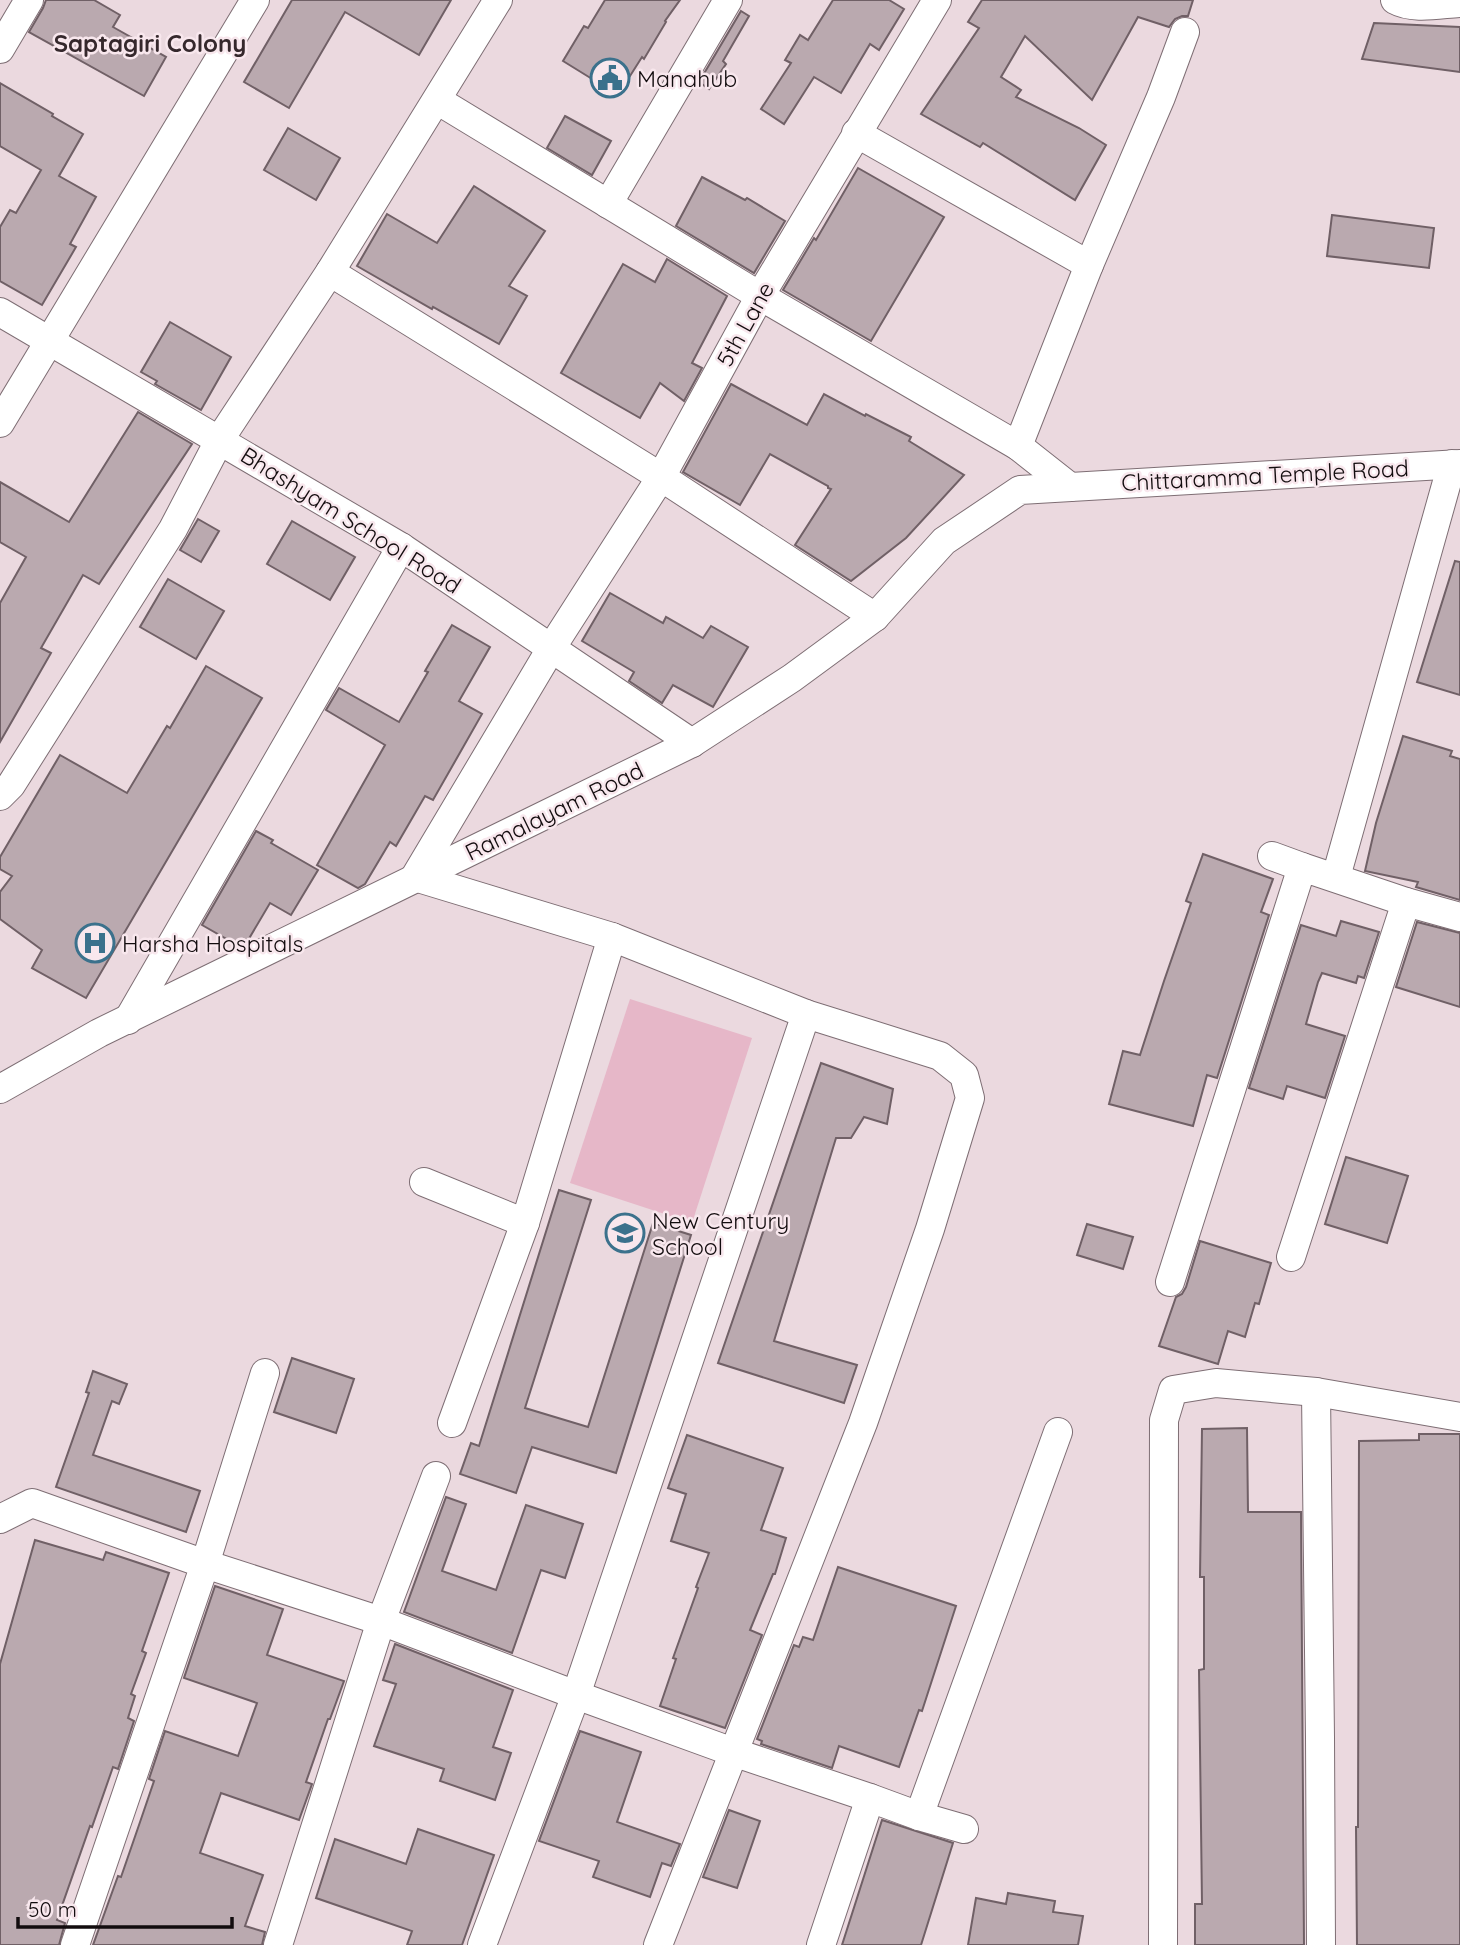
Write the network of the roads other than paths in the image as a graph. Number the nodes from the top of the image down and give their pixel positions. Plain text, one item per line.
1 (29, 0) edge
2 (255, 0) edge
3 (498, 0) edge
4 (728, 0) edge
5 (937, 0) edge
6 (1395, 0) edge
7 (1460, 3) edge
8 (1185, 32) dead end
9 (0, 49) edge
10 (437, 100) junction
11 (856, 133) junction
12 (608, 204) junction
13 (1089, 265) junction
14 (330, 272) junction
15 (760, 296) junction
16 (0, 313) edge
17 (49, 341) junction
18 (0, 423) edge
19 (220, 439) junction
20 (1018, 446) junction
21 (1456, 464) edge
22 (661, 477) junction
23 (1070, 487) junction
24 (401, 547) junction
25 (875, 617) junction
26 (552, 647) junction
27 (692, 743) junction
28 (0, 796) edge
29 (1272, 856) dead end
30 (1301, 867) junction
31 (415, 877) junction
32 (1336, 877) junction
33 (1406, 902) junction
34 (1460, 917) edge
35 (611, 937) junction
36 (806, 1014) junction
37 (128, 1020) junction
38 (0, 1089) edge
39 (424, 1182) dead end
40 (525, 1223) junction
41 (1291, 1257) dead end
42 (1170, 1282) dead end
43 (265, 1373) dead end
44 (1316, 1392) junction
45 (1460, 1417) edge
46 (452, 1423) dead end
47 (1058, 1432) dead end
48 (436, 1476) dead end
49 (0, 1519) edge
50 (205, 1564) junction
51 (381, 1621) junction
52 (576, 1695) junction
53 (733, 1752) junction
54 (870, 1798) junction
55 (919, 1816) junction
56 (964, 1829) dead end
57 (75, 1945) edge
58 (278, 1945) edge
59 (482, 1945) edge
60 (658, 1945) edge
61 (821, 1945) edge
62 (1163, 1945) edge
63 (1321, 1945) edge

1 - 9 street
2 - 17 street
3 - 10 street
4 - 12 street
5 - 11 street, 5th Lane
6 - 7 street
8 - 13 street
10 - 12 street
10 - 14 street
11 - 13 street
11 - 15 street, 5th Lane
12 - 15 street
13 - 20 street
14 - 19 street
14 - 22 street
15 - 20 street
15 - 22 street, 5th Lane
16 - 17 street, Bhashyam School Road
17 - 18 street
17 - 19 street, Bhashyam School Road
19 - 24 street, Bhashyam School Road
19 - 28 street
20 - 23 street
21 - 23 street, Chittaramma Temple Road
21 - 32 street
22 - 25 street
22 - 26 street, 5th Lane
23 - 25 street, Ramalayam Road
24 - 26 street, Bhashyam School Road
24 - 37 street
25 - 27 street, Ramalayam Road
26 - 27 street, Bhashyam School Road
26 - 31 street, 5th Lane
27 - 31 street, Ramalayam Road
29 - 30 street
30 - 32 street
30 - 42 street
31 - 35 street
31 - 37 street, Ramalayam Road
32 - 33 street
33 - 34 street
33 - 41 street
35 - 36 street
35 - 40 street
36 - 52 street
36 - 53 street
37 - 38 street, Ramalayam Road
39 - 40 street
40 - 46 street
43 - 50 street
44 - 45 street
44 - 62 street
44 - 63 street
47 - 55 street
48 - 51 street
49 - 50 street
50 - 51 street
50 - 57 street
51 - 52 street
51 - 58 street
52 - 53 street
52 - 59 street
53 - 54 street
53 - 60 street
54 - 55 street
54 - 61 street
55 - 56 street

